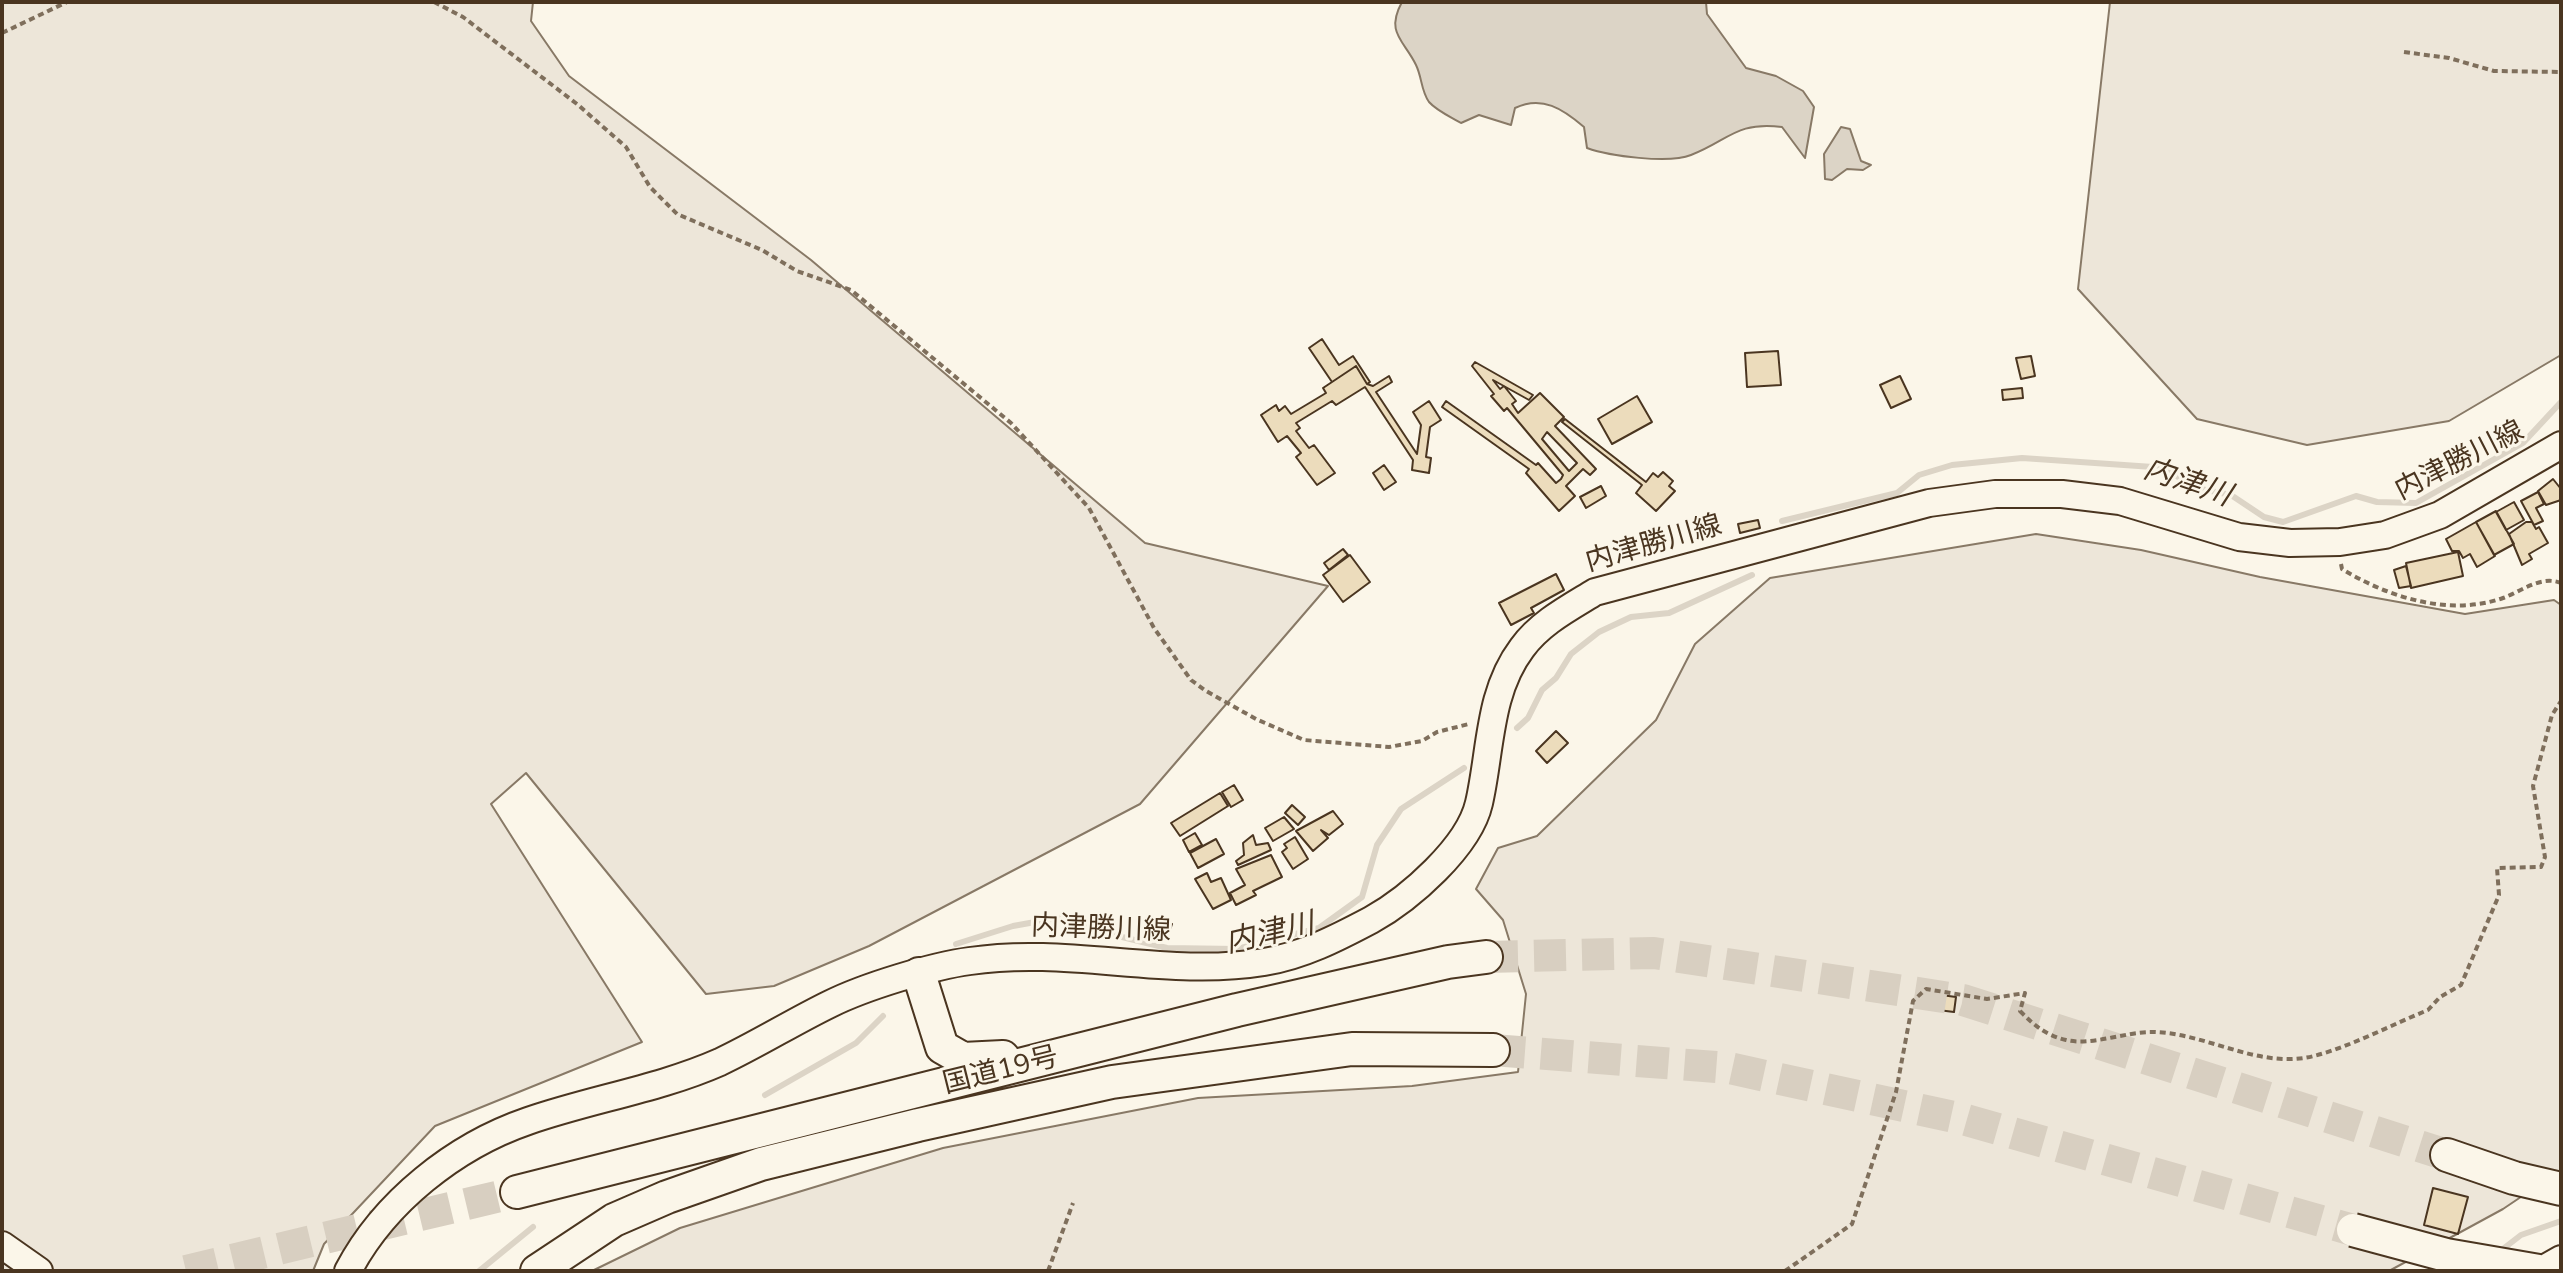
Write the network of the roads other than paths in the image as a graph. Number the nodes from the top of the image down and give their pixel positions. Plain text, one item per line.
1 (2561, 445) edge
2 (1486, 957) tunnel mouth
3 (919, 974) junction
4 (942, 1047) junction
5 (1493, 1050) tunnel mouth
6 (1076, 1053) junction
7 (807, 1120) junction
8 (2447, 1155) tunnel mouth
9 (2561, 1189) edge
10 (517, 1192) tunnel mouth
11 (2353, 1230) tunnel mouth
12 (2, 1245) edge
13 (2561, 1258) edge
14 (39, 1271) edge
15 (348, 1271) edge
16 (537, 1271) edge
17 (2539, 1271) edge

1 - 3 main road, 内津勝川線
2 - 6 highway, 国道19号
3 - 4 highway
3 - 15 main road, 内津勝川線
4 - 6 highway
4 - 7 highway
5 - 16 highway, 国道19号
6 - 7 highway, 国道19号
7 - 10 highway, 国道19号
8 - 9 highway
11 - 17 highway, bridge
12 - 14 main road
13 - 17 street

